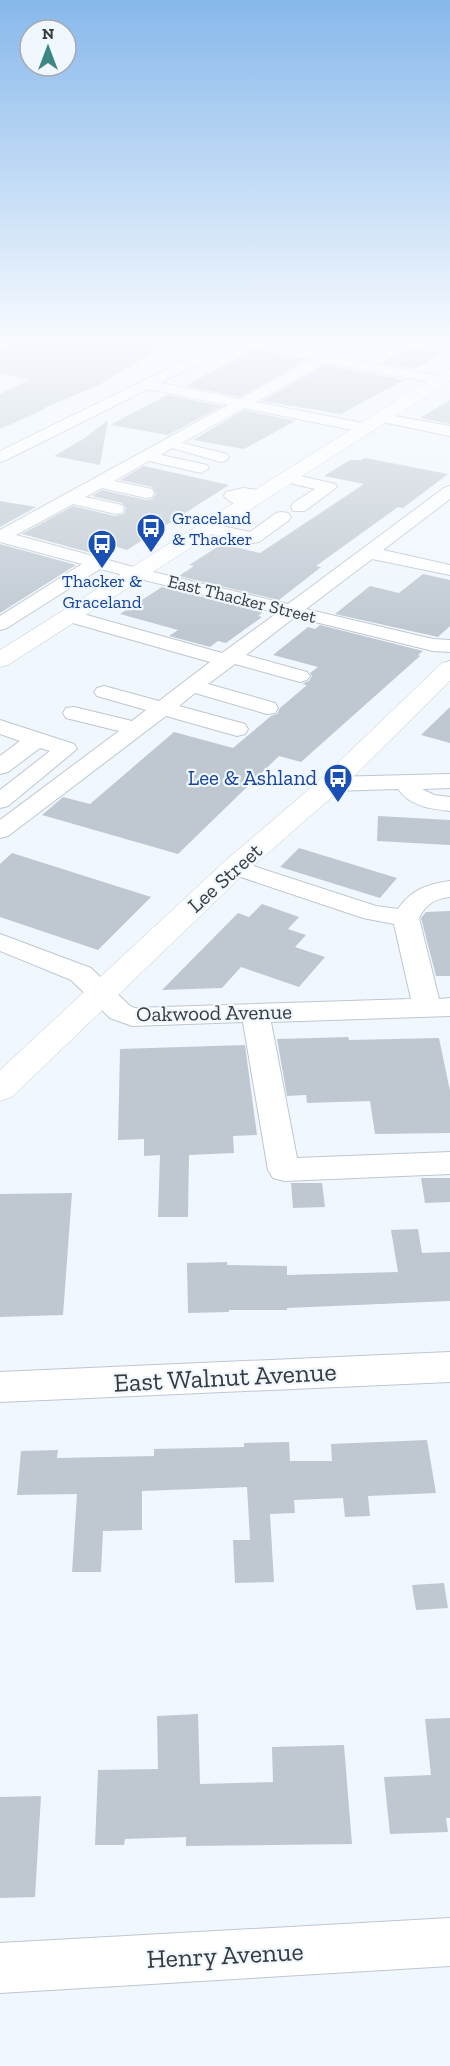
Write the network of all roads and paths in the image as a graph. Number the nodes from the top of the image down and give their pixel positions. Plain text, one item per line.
1 (31, 439) edge
2 (176, 439) edge
3 (349, 439) edge
4 (168, 444) junction
5 (4, 452) edge
6 (146, 456) junction
7 (220, 457) dead end
8 (201, 468) dead end
9 (288, 478) junction
10 (98, 483) junction
11 (450, 491) edge
12 (146, 493) dead end
13 (70, 498) junction
14 (116, 509) dead end
15 (208, 528) junction
16 (0, 537) edge
17 (369, 553) junction
18 (96, 563) junction
19 (450, 570) edge
20 (135, 573) junction
21 (41, 598) junction
22 (293, 611) junction
23 (74, 613) junction
24 (0, 624) edge
25 (450, 646) edge
26 (229, 659) junction
27 (0, 660) edge
28 (450, 668) edge
29 (300, 676) dead end
30 (193, 686) junction
31 (104, 692) dead end
32 (267, 708) dead end
33 (162, 710) junction
34 (74, 713) dead end
35 (1, 728) edge
36 (137, 729) junction
37 (237, 729) dead end
38 (37, 739) junction
39 (0, 767) edge
40 (450, 781) edge
41 (405, 782) junction
42 (331, 784) junction
43 (0, 801) edge
44 (450, 804) edge
45 (0, 831) edge
46 (235, 867) junction
47 (450, 889) edge
48 (406, 918) junction
49 (0, 942) edge
50 (99, 993) junction
51 (444, 1009) edge
52 (255, 1013) junction
53 (0, 1089) edge
54 (450, 1163) edge
55 (450, 1367) edge
56 (0, 1388) edge
57 (450, 1942) edge
58 (0, 1968) edge

1 - 5 street
2 - 4 street
3 - 9 main road
4 - 6 street
4 - 7 street
6 - 8 street
6 - 10 street
9 - 15 main road
9 - 15 street
10 - 12 street
10 - 13 street
11 - 17 street
13 - 14 street
13 - 16 street
15 - 20 main road
16 - 18 street, East Thacker Street
17 - 19 street
17 - 22 street
18 - 20 street, East Thacker Street
18 - 21 street
20 - 22 street, East Thacker Street
20 - 23 main road
21 - 23 street
21 - 24 street
22 - 25 street, East Thacker Street
22 - 26 street
23 - 26 street
23 - 27 main road
26 - 29 street
26 - 30 street
28 - 42 main road, Lee Street
30 - 32 street
30 - 33 street
31 - 33 street
33 - 36 street
33 - 37 street
34 - 36 street
35 - 38 street
36 - 45 street
38 - 39 street
38 - 43 street
40 - 41 street
41 - 42 street
41 - 44 street
42 - 46 main road, Lee Street
46 - 48 street
46 - 50 main road, Lee Street
47 - 48 street
48 - 51 street
49 - 50 street, Oakwood Avenue
50 - 52 street, Oakwood Avenue
50 - 53 main road, Lee Street
51 - 52 street, Oakwood Avenue
52 - 54 street
55 - 56 street, East Walnut Avenue
57 - 58 street, Henry Avenue

